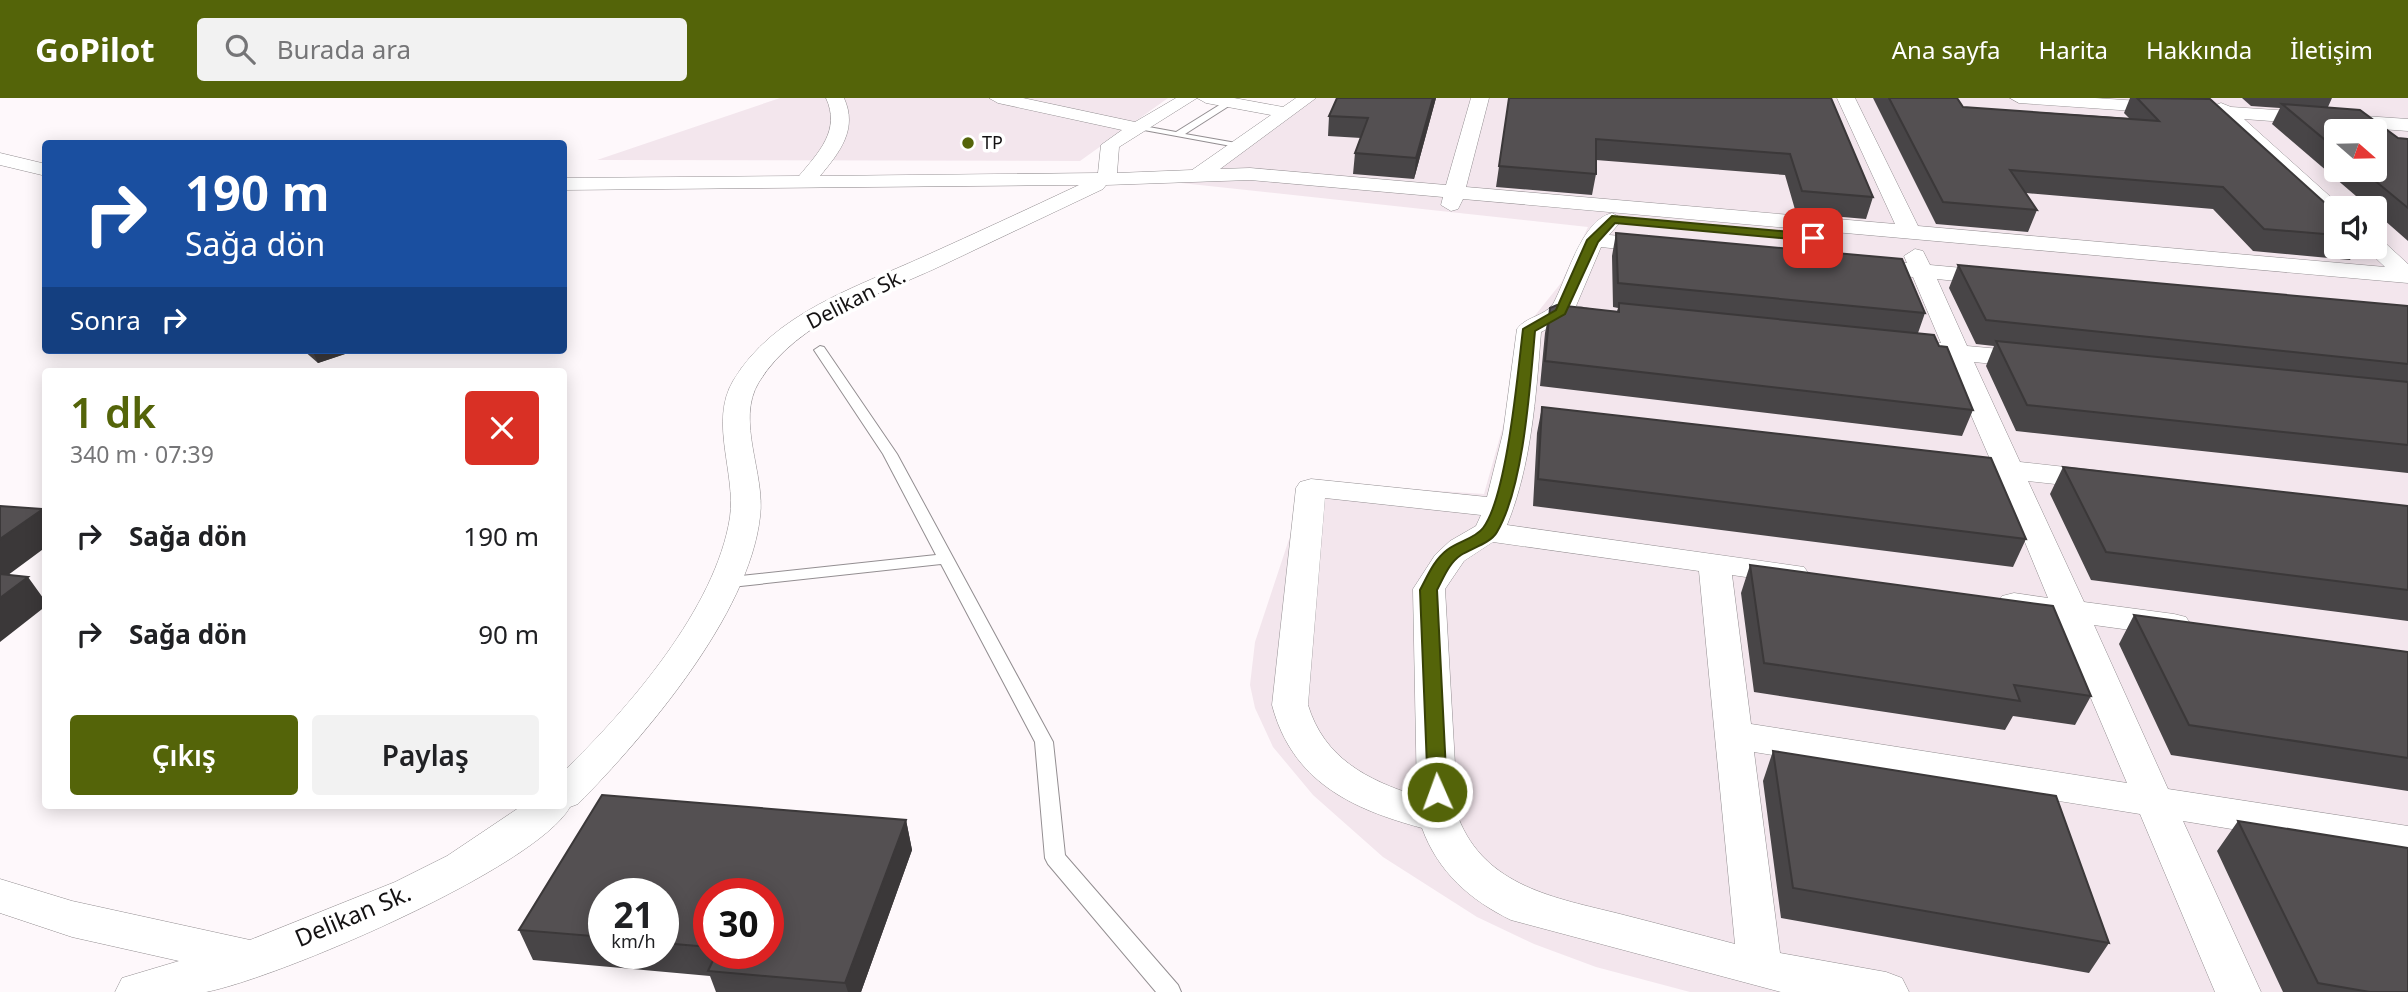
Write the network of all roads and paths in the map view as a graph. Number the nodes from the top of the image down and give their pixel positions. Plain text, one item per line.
1 (835, 98) edge
2 (998, 98) edge
3 (1188, 98) edge
4 (1206, 98) edge
5 (1307, 98) edge
6 (1479, 98) edge
7 (1846, 98) edge
8 (2019, 98) edge
9 (2210, 98) edge
10 (1228, 102) junction
11 (2225, 112) junction
12 (1286, 113) junction
13 (2408, 125) edge
14 (1138, 128) junction
15 (1177, 135) junction
16 (1239, 146) junction
17 (0, 159) edge
18 (42, 169) edge
19 (1196, 176) junction
20 (1107, 179) junction
21 (968, 181) junction
22 (567, 184) edge
23 (803, 184) junction
24 (1453, 199) junction
25 (2324, 201) edge
26 (1612, 219) junction
27 (1017, 222) junction
28 (1593, 240) junction
29 (1675, 248) edge
30 (1914, 250) junction
31 (2387, 257) edge
32 (1839, 263) edge
33 (2408, 276) edge
34 (2018, 280) edge
35 (2408, 290) edge
36 (1561, 312) junction
37 (1616, 317) edge
38 (1888, 345) edge
39 (820, 350) dead end
40 (1957, 352) junction
41 (2052, 362) edge
42 (1927, 461) edge
43 (2009, 470) junction
44 (2133, 484) edge
45 (1495, 520) junction
46 (946, 559) junction
47 (1714, 563) junction
48 (1824, 578) edge
49 (722, 583) junction
50 (1989, 600) edge
51 (2071, 611) junction
52 (2206, 630) edge
53 (1733, 735) junction
54 (567, 791) edge
55 (2155, 802) junction
56 (546, 809) edge
57 (1438, 817) junction
58 (2408, 842) edge
59 (0, 896) edge
60 (251, 958) junction
61 (1759, 969) junction
62 (138, 992) edge
63 (1170, 992) edge
64 (1886, 992) edge
65 (2238, 992) edge

1 - 23 street
2 - 14 street
3 - 14 street
4 - 10 street
5 - 12 street
6 - 24 street
7 - 30 street
8 - 11 street
9 - 11 street
10 - 12 street
10 - 15 lane
11 - 13 street
11 - 25 street
12 - 16 street
14 - 15 lane
14 - 20 street
15 - 16 lane
16 - 19 street
17 - 18 street
19 - 20 street
19 - 24 street
20 - 21 street
20 - 27 street, Delikan Sk.
21 - 23 street
21 - 27 street
22 - 23 street
24 - 26 street
24 - 30 street
26 - 28 street
26 - 30 street
27 - 49 street, Delikan Sk.
28 - 29 street
28 - 36 street
30 - 32 street
30 - 33 street
30 - 34 street
30 - 35 street
30 - 40 street
31 - 33 street
36 - 37 street
36 - 45 street
38 - 40 street
39 - 46 lane
40 - 41 street
40 - 43 street
42 - 43 street
43 - 44 street
43 - 51 street
45 - 47 street
45 - 57 street
45 - 57 street
46 - 49 lane
46 - 63 lane
47 - 48 street
47 - 53 street
49 - 54 street, Delikan Sk.
50 - 51 street
51 - 52 street
51 - 55 street
53 - 55 street
53 - 61 street
55 - 58 street
55 - 65 street
56 - 60 street, Delikan Sk.
57 - 61 street
59 - 60 street
60 - 62 street, Delikan Sk.
61 - 64 street

